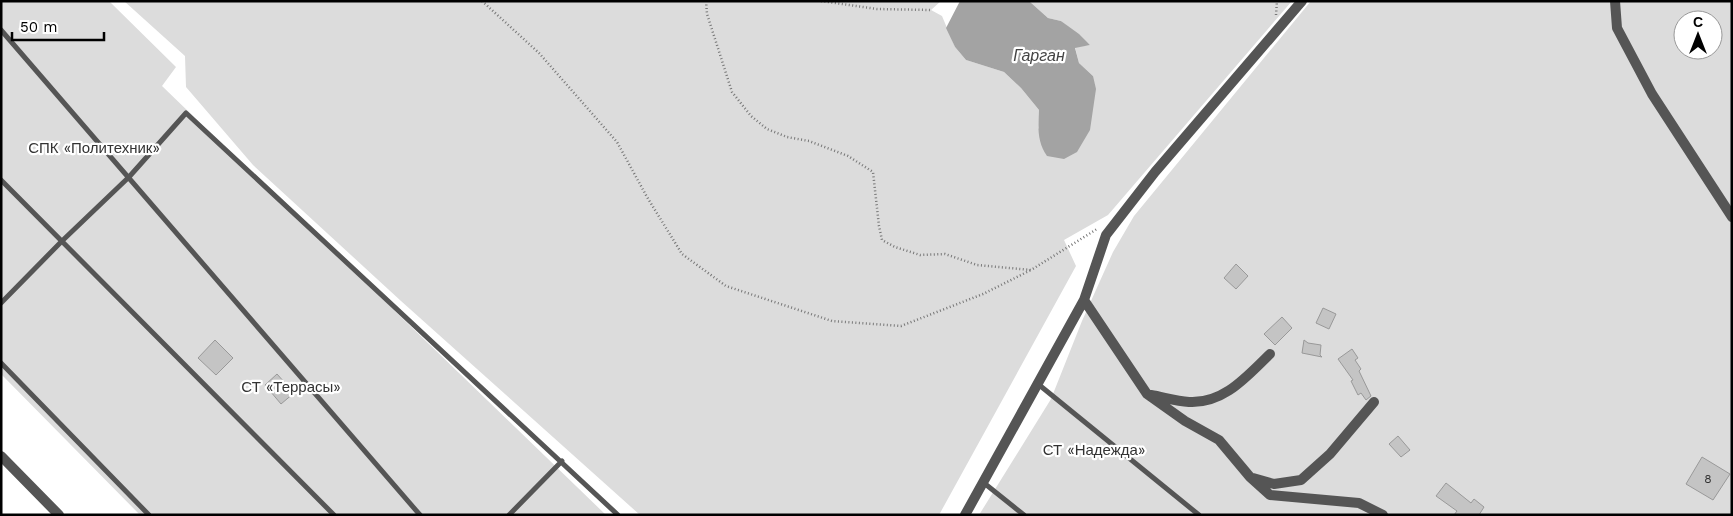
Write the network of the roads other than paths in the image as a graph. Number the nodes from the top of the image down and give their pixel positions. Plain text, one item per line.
1 (1302, 1) edge
2 (1614, 1) edge
3 (1, 30) edge
4 (129, 177) junction
5 (1, 180) edge
6 (1732, 217) edge
7 (62, 241) junction
8 (1084, 300) junction
9 (1, 303) edge
10 (1270, 354) dead end
11 (1, 363) edge
12 (1038, 384) junction
13 (1147, 394) junction
14 (1374, 402) dead end
15 (1, 456) edge
16 (562, 461) junction
17 (1250, 477) junction
18 (983, 482) junction
19 (59, 515) edge
20 (149, 515) edge
21 (334, 515) edge
22 (420, 515) edge
23 (509, 515) edge
24 (618, 515) edge
25 (965, 515) edge
26 (1024, 515) edge
27 (1199, 515) edge
28 (1383, 515) edge

1 - 8 street
2 - 6 street
3 - 4 lane
4 - 7 lane
4 - 16 lane
4 - 22 lane
5 - 7 lane
7 - 9 lane
7 - 21 lane
8 - 12 street
8 - 13 street
10 - 13 street
11 - 20 lane
12 - 18 street
12 - 27 lane
13 - 17 street
14 - 17 street
15 - 19 street
16 - 23 lane
16 - 24 lane
17 - 28 street
18 - 25 street
18 - 26 lane

